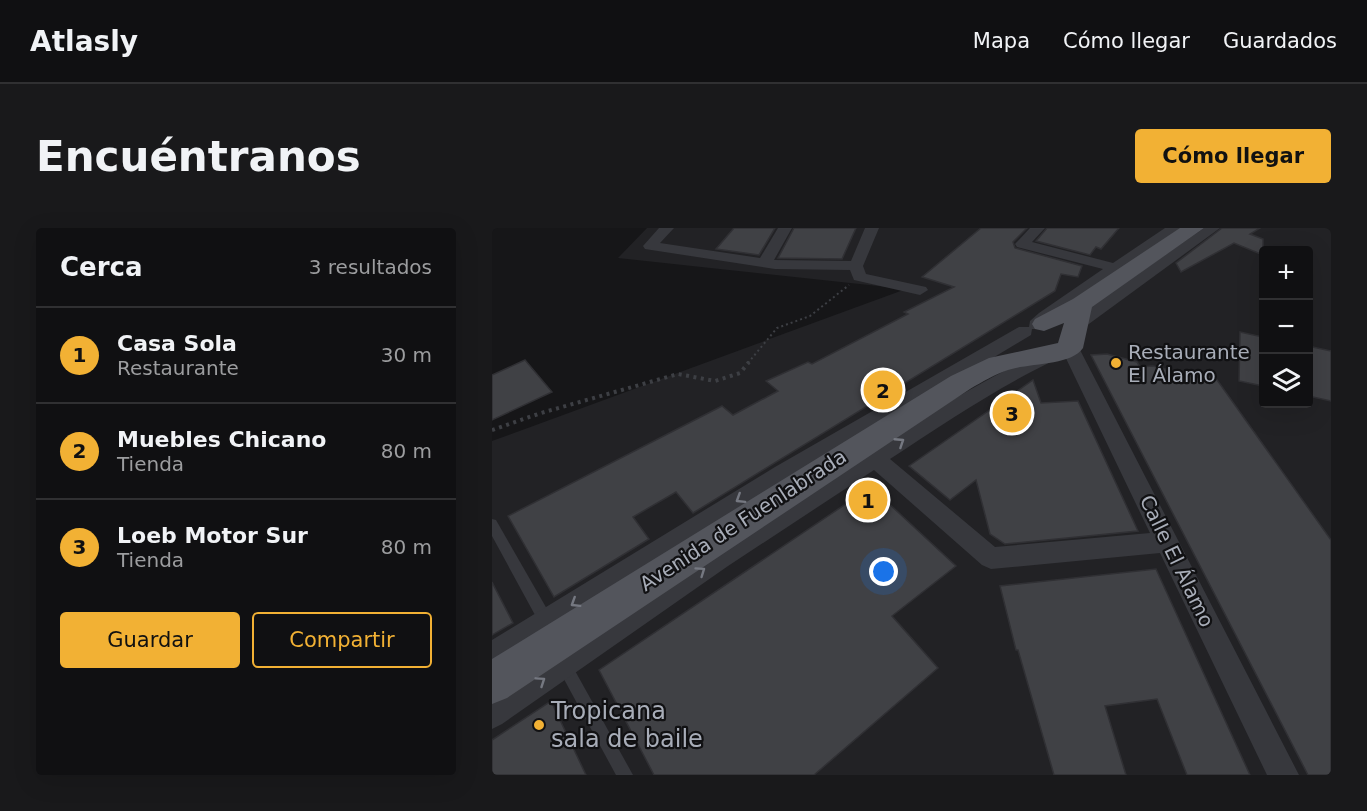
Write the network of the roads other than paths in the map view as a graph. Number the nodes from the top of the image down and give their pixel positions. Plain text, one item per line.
1 (667, 228) edge
2 (785, 228) edge
3 (872, 228) edge
4 (1038, 228) edge
5 (1173, 228) edge
6 (1194, 228) edge
7 (1213, 228) edge
8 (765, 263) junction
9 (1116, 268) junction
10 (857, 272) junction
11 (920, 290) dead end
12 (1032, 328) junction
13 (1067, 337) junction
14 (998, 364) junction
15 (874, 458) junction
16 (492, 524) edge
17 (1167, 542) junction
18 (546, 621) junction
19 (492, 655) edge
20 (564, 665) junction
21 (492, 683) edge
22 (492, 714) edge
23 (624, 775) edge
24 (1283, 775) edge

1 - 8 street
2 - 8 street
3 - 10 street
4 - 9 street
5 - 9 street
6 - 13 main road
7 - 13 street
8 - 10 street
9 - 12 street
10 - 11 street
12 - 13 main road
12 - 13 main road
12 - 14 main road
12 -> 18 street
13 - 14 main road
15 -> 13 street
13 - 17 street, Calle El Álamo
14 - 21 main road, Avenida de Fuenlabrada
15 - 17 street
20 -> 15 street
16 - 18 lane
17 - 24 street, Calle El Álamo
18 - 19 street
22 -> 20 street
20 - 23 lane

